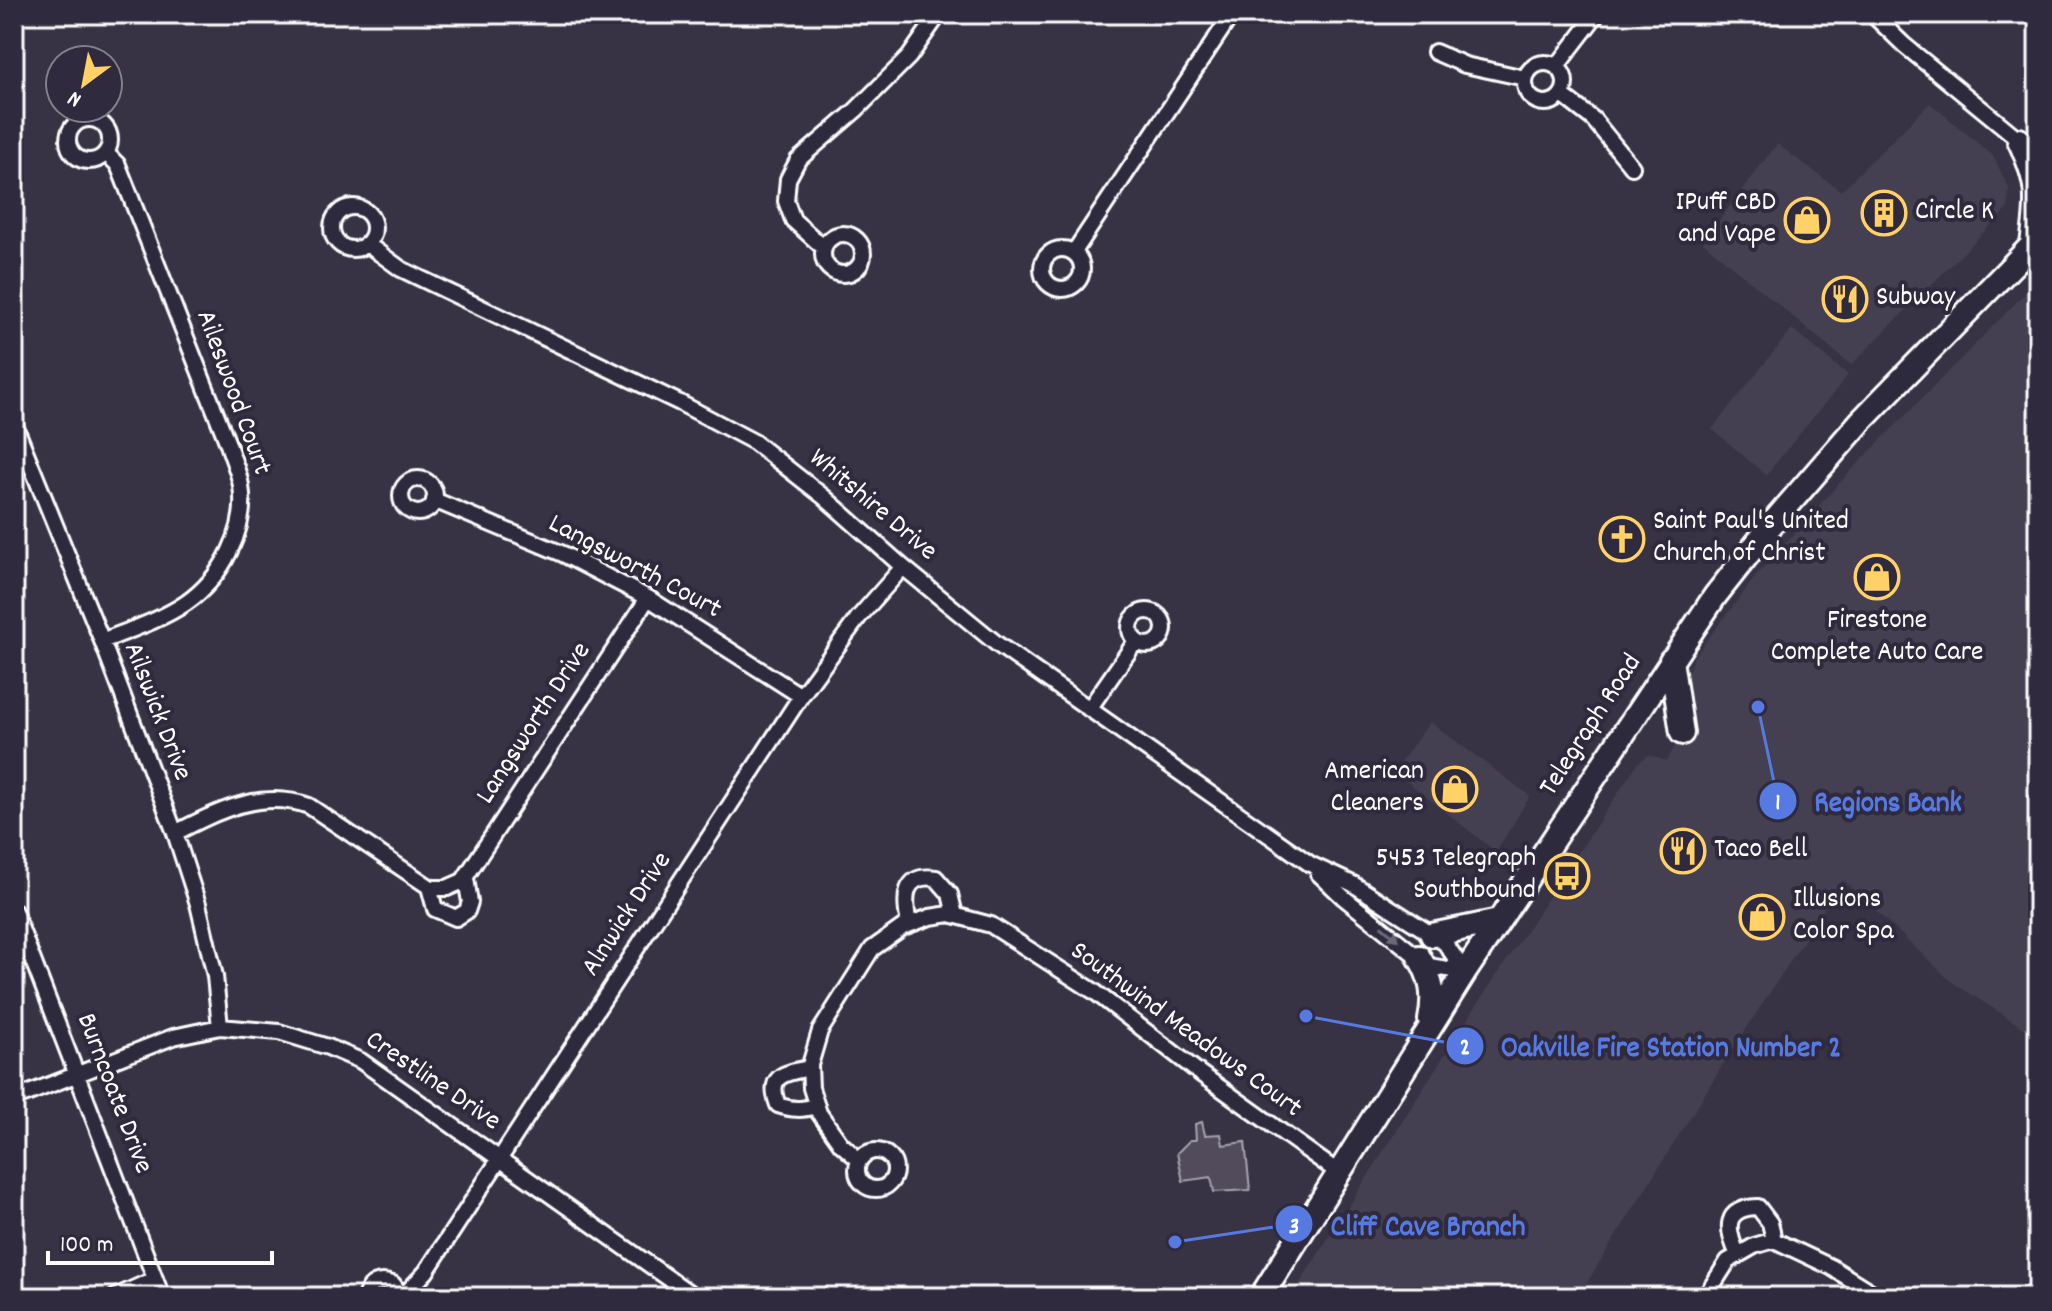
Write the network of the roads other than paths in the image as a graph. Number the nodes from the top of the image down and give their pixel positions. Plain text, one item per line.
1 (939, 14) edge
2 (1232, 14) edge
3 (1597, 14) edge
4 (1872, 14) edge
5 (1435, 52) dead end
6 (1557, 66) junction
7 (1525, 78) junction
8 (1562, 95) junction
9 (2019, 140) junction
10 (106, 153) dead end
11 (2038, 155) edge
12 (1632, 167) dead end
13 (2036, 243) edge
14 (367, 244) dead end
15 (824, 248) dead end
16 (1074, 252) dead end
17 (14, 423) edge
18 (434, 500) dead end
19 (903, 567) junction
20 (648, 598) junction
21 (102, 641) junction
22 (1136, 641) dead end
23 (1671, 660) junction
24 (801, 696) junction
25 (1089, 709) junction
26 (1682, 733) dead end
27 (175, 833) junction
28 (1310, 864) junction
29 (466, 879) junction
30 (429, 887) junction
31 (14, 911) edge
32 (955, 915) junction
33 (1499, 921) junction
34 (909, 924) junction
35 (1432, 935) junction
36 (1419, 957) junction
37 (1465, 972) junction
38 (220, 1027) junction
39 (1429, 1029) junction
40 (810, 1068) junction
41 (79, 1075) junction
42 (14, 1096) edge
43 (817, 1106) junction
44 (500, 1159) junction
45 (859, 1160) dead end
46 (1339, 1173) junction
47 (1774, 1240) junction
48 (1738, 1255) junction
49 (155, 1279) junction
50 (673, 1291) edge
51 (402, 1295) edge
52 (115, 1297) edge
53 (162, 1297) edge
54 (365, 1297) edge
55 (695, 1297) edge
56 (1261, 1297) edge
57 (1705, 1297) edge
58 (1879, 1297) edge

1 - 15 street
2 - 16 street
3 - 6 street
4 - 9 street
5 - 7 street
6 - 7 street
6 - 8 street
7 - 8 street
8 - 12 street
9 - 11 street
9 - 13 main road
10 - 21 street, Aileswood Court
13 - 23 main road, Telegraph Road
14 - 19 street, Whitshire Drive
17 - 21 street, Ailswick Drive
18 - 20 street, Langsworth Court
19 - 24 street, Alnwick Drive
19 - 25 street, Whitshire Drive
20 - 24 street, Langsworth Court
20 - 29 street, Langsworth Drive
21 - 27 street, Ailswick Drive
22 - 25 street
23 - 26 main road
23 - 33 main road, Telegraph Road
24 - 44 street, Alnwick Drive
25 - 28 street, Whitshire Drive
27 - 30 street, Langsworth Drive
27 - 38 street, Ailswick Drive
28 - 35 street, Whitshire Drive
28 -> 36 street, Whitshire Drive
29 - 30 street
29 - 30 street, Langsworth Drive
31 - 41 street, Burncoate Drive
32 - 34 street, Southwind Meadows Court
32 - 34 street
32 - 46 street, Southwind Meadows Court
33 - 35 main road
33 - 37 main road, Telegraph Road
34 - 40 street, Southwind Meadows Court
35 - 37 street, Whitshire Drive
36 - 37 street, Whitshire Drive
36 - 39 main road
37 - 39 main road, Telegraph Road
38 - 41 street, Crestline Drive
38 - 44 street, Crestline Drive
39 - 46 main road, Telegraph Road
40 - 43 street, Southwind Meadows Court
40 - 43 street
41 - 42 street, Crestline Drive
41 - 49 street, Burncoate Drive
43 - 45 street, Southwind Meadows Court
44 - 50 street, Crestline Drive
44 - 51 street, Alnwick Drive
46 - 56 main road, Telegraph Road
47 - 48 street
47 - 48 street
47 - 58 street
48 - 57 street
49 - 52 street
49 - 53 street, Burncoate Drive
50 - 55 street, Crestline Drive
51 - 54 street, Alnwick Drive

